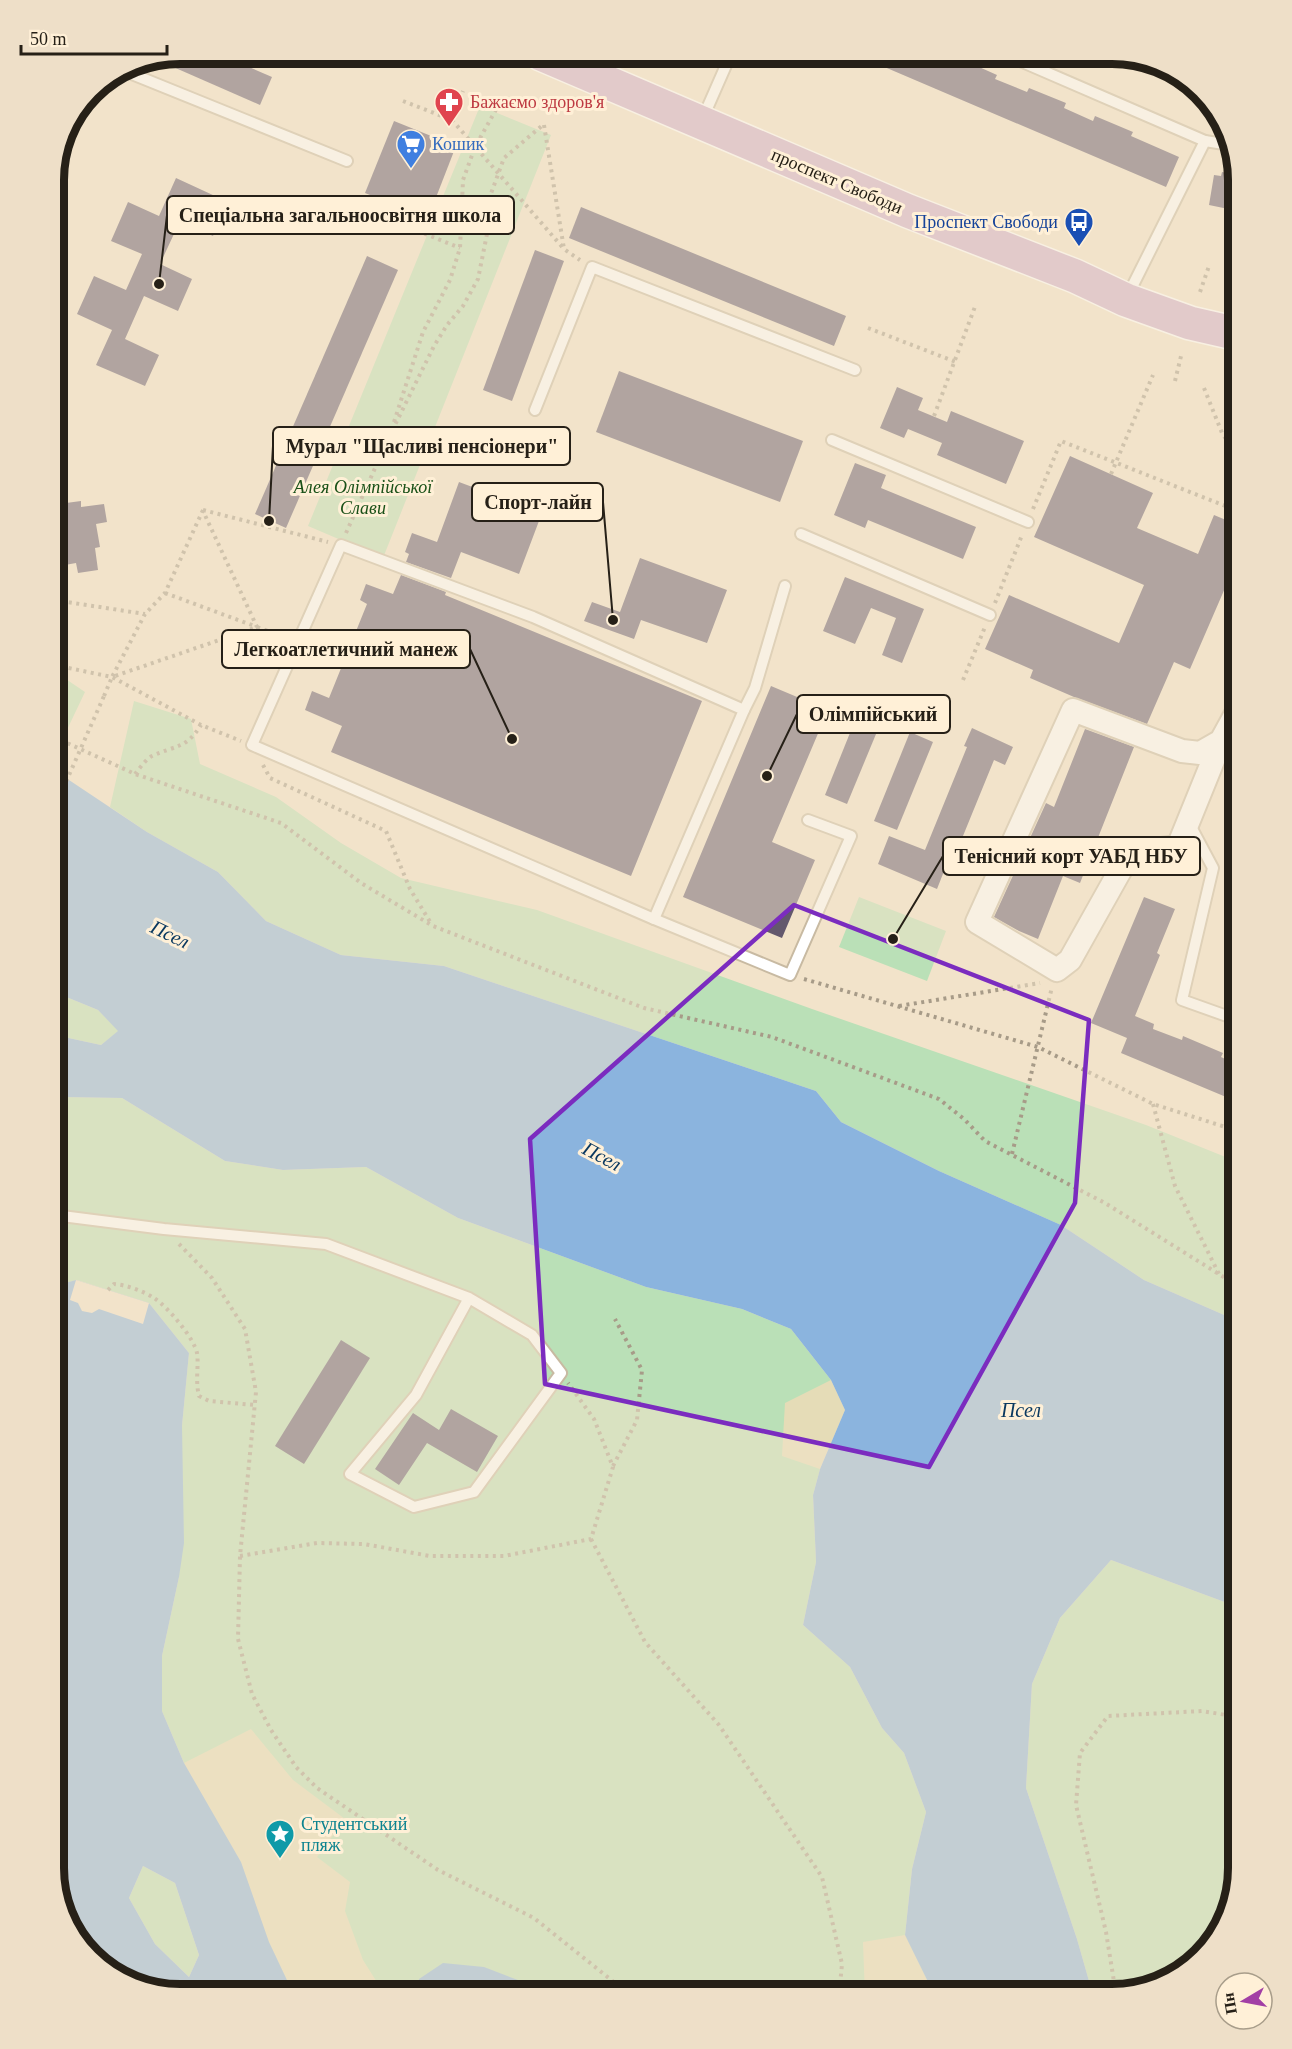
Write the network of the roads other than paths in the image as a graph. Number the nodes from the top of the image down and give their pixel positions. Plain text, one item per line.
1 (565, 64) edge
2 (726, 65) edge
3 (1029, 65) edge
4 (133, 74) edge
5 (701, 123) junction
6 (1205, 141) junction
7 (1221, 144) edge
8 (347, 161) dead end
9 (1126, 300) junction
10 (1228, 332) edge
11 (855, 370) dead end
12 (535, 410) dead end
13 (832, 440) dead end
14 (1028, 522) road end
15 (801, 534) dead end
16 (785, 586) dead end
17 (990, 615) road end
18 (744, 710) junction
19 (1228, 746) edge
20 (1228, 749) edge
21 (808, 820) dead end
22 (1188, 820) junction
23 (654, 919) junction
24 (1228, 1016) edge
25 (64, 1216) edge
26 (468, 1298) junction

1 - 5 main road, проспект Свободи
2 - 5 lane
3 - 6 lane
4 - 8 lane
5 - 9 main road, проспект Свободи
6 - 7 lane
6 - 9 lane
9 - 10 main road, проспект Свободи
11 - 12 lane
13 - 14 lane
15 - 17 lane
16 - 18 lane
18 - 23 lane
18 - 23 lane
19 - 22 street
20 - 22 street
21 - 23 lane
22 - 24 lane
25 - 26 lane
26 - 26 lane

